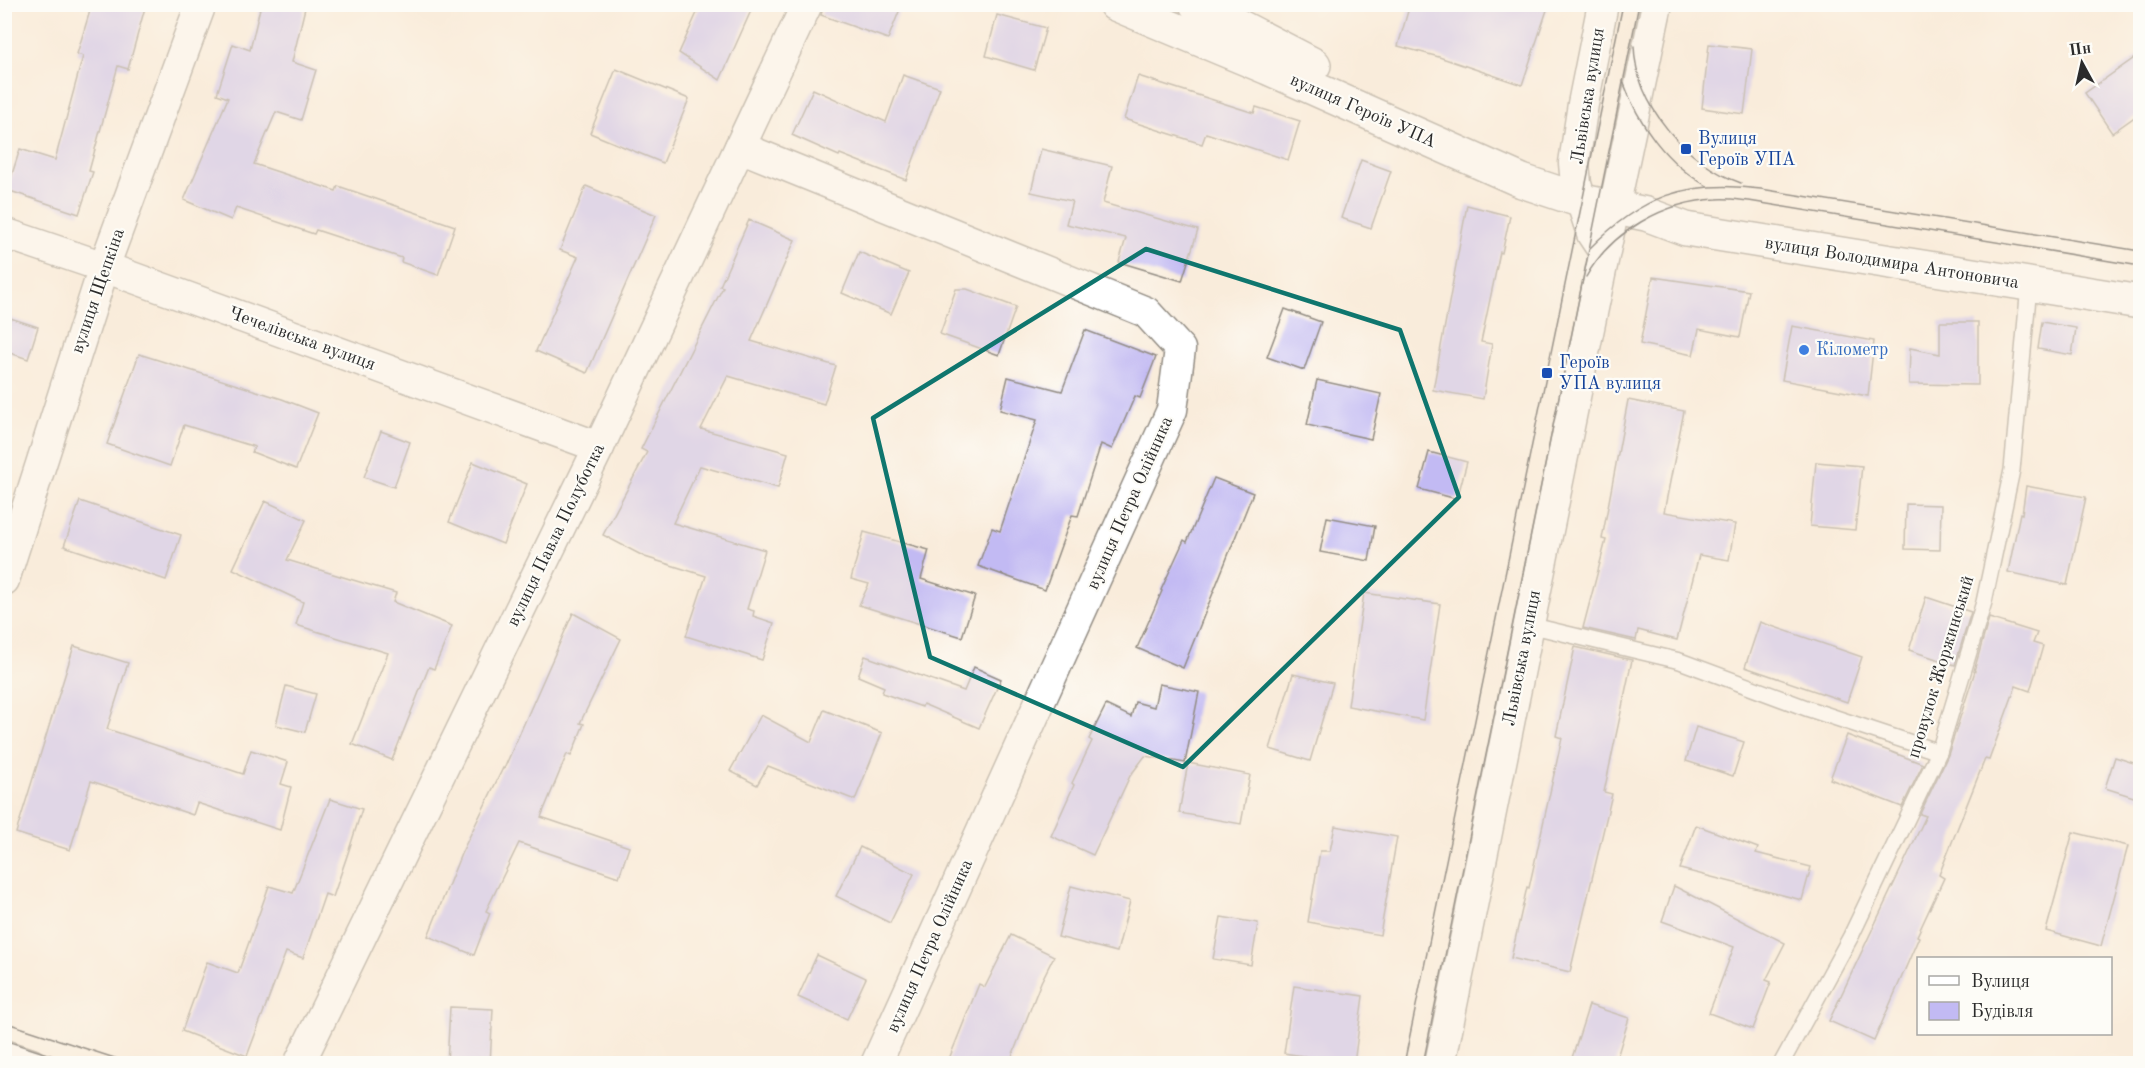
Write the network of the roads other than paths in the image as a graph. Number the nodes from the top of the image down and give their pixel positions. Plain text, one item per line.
1 (201, 4) edge
2 (807, 4) edge
3 (1115, 4) edge
4 (1196, 4) edge
5 (1603, 4) edge
6 (1657, 4) edge
7 (740, 147) junction
8 (1579, 193) junction
9 (1615, 204) junction
10 (4, 233) edge
11 (1604, 252) junction
12 (104, 267) junction
13 (2030, 286) junction
14 (2140, 302) edge
15 (599, 447) junction
16 (4, 580) edge
17 (1529, 625) junction
18 (1939, 752) junction
19 (4, 1055) edge
20 (31, 1064) edge
21 (299, 1064) edge
22 (876, 1064) edge
23 (1440, 1064) edge
24 (1781, 1064) edge

1 - 12 street, вулиця Щепкіна
2 - 7 street, вулиця Павла Полуботка
3 - 8 street, вулиця Героїв УПА
4 - 8 street, вулиця Героїв УПА
5 - 8 street, Львівська вулиця
6 - 9 street, Львівська вулиця
7 - 15 street, вулиця Павла Полуботка
7 - 22 street, вулиця Петра Олійника
8 - 9 street, вулиця Героїв УПА
8 - 11 street, Львівська вулиця
9 - 11 street, Львівська вулиця
9 - 13 street, вулиця Володимира Антоновича
10 - 12 street, Чечелівська вулиця
11 - 17 street, Львівська вулиця
12 - 15 street, Чечелівська вулиця
12 - 16 street, вулиця Щепкіна
13 - 14 street, вулиця Володимира Антоновича
13 - 18 lane, провулок Жоржинський
15 - 21 street, вулиця Павла Полуботка
17 - 18 lane
17 - 23 street, Львівська вулиця
18 - 24 lane, провулок Жоржинський
19 - 20 street

